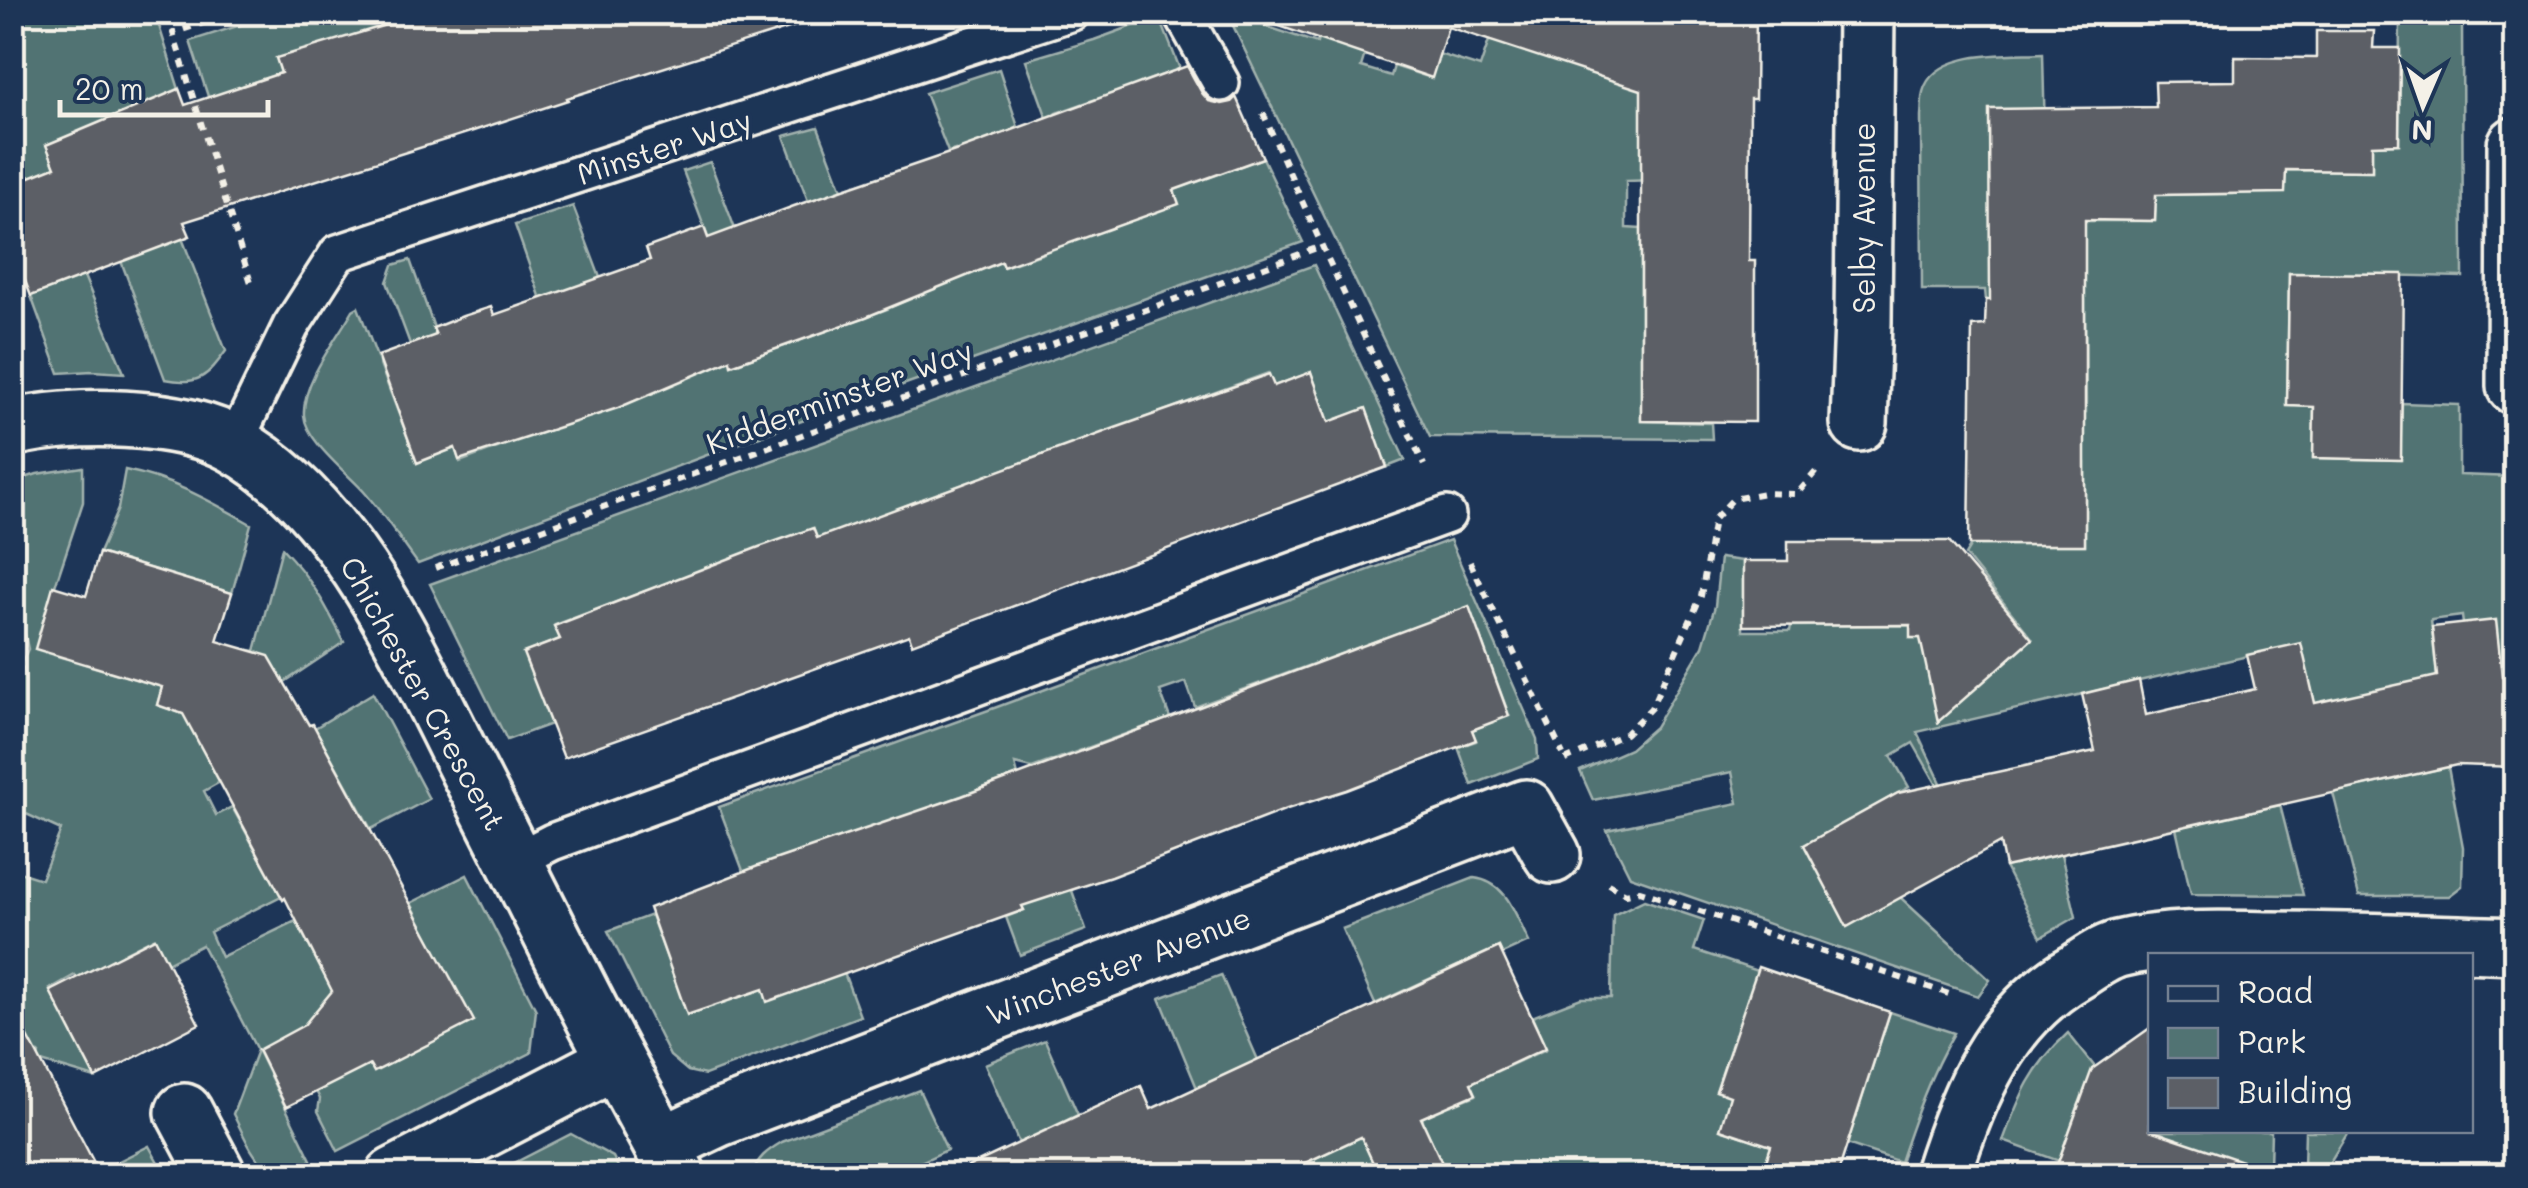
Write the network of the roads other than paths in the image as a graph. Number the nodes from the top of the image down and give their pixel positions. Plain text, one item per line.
1 (1072, 12) edge
2 (1180, 12) edge
3 (1866, 12) edge
4 (1221, 82) dead end
5 (2516, 145) edge
6 (2514, 386) edge
7 (1858, 423) dead end
8 (12, 428) edge
9 (234, 444) junction
10 (1447, 515) road end
11 (1552, 856) dead end
12 (515, 860) junction
13 (2516, 946) edge
14 (616, 1061) junction
15 (184, 1112) dead end
16 (670, 1160) edge
17 (218, 1176) edge
18 (394, 1176) edge
19 (1942, 1176) edge

1 - 9 lane, Minster Way
2 - 4 lane
3 - 7 street, Selby Avenue
5 - 6 street
8 - 9 street, Chichester Crescent
9 - 12 street, Chichester Crescent
10 - 12 lane
11 - 16 street, Winchester Avenue
12 - 14 street, Chichester Crescent
13 - 19 street
14 - 16 street, Chichester Crescent
14 - 18 street
15 - 17 street

